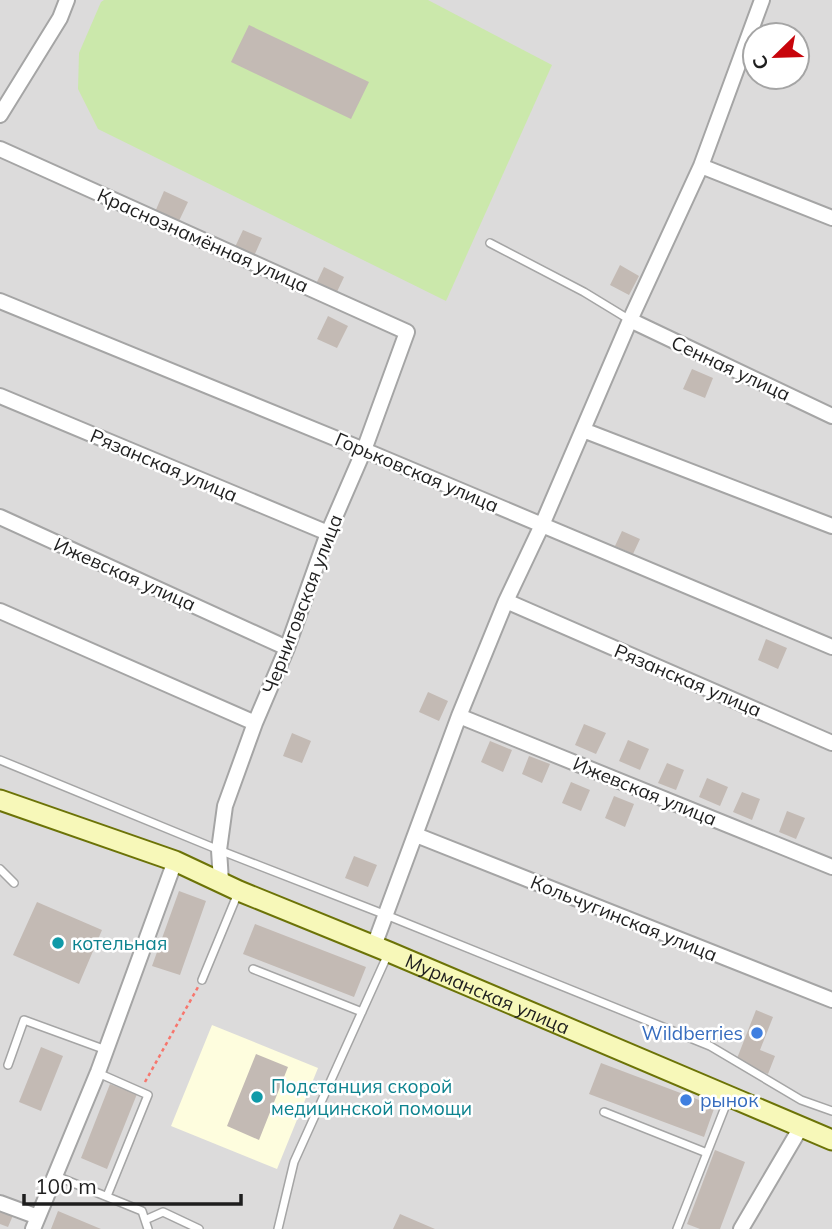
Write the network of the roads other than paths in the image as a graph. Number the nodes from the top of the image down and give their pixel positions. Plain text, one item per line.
1 (68, 0) edge
2 (762, 0) edge
3 (0, 115) edge
4 (0, 149) edge
5 (701, 166) junction
6 (832, 218) edge
7 (490, 243) dead end
8 (0, 300) edge
9 (630, 320) junction
10 (407, 332) joint
11 (0, 396) edge
12 (832, 416) edge
13 (583, 430) junction
14 (364, 450) junction
15 (0, 517) edge
16 (542, 525) junction
17 (832, 526) edge
18 (328, 533) junction
19 (506, 601) junction
20 (0, 611) edge
21 (832, 647) edge
22 (288, 648) junction
23 (458, 716) junction
24 (255, 723) junction
25 (832, 743) edge
26 (0, 760) edge
27 (0, 800) edge
28 (416, 835) junction
29 (219, 850) junction
30 (175, 861) junction
31 (832, 867) edge
32 (0, 869) edge
33 (14, 883) dead end
34 (230, 886) junction
35 (386, 915) junction
36 (381, 949) junction
37 (253, 969) dead end
38 (202, 980) road end
39 (832, 1000) edge
40 (362, 1012) junction
41 (106, 1050) junction
42 (8, 1065) dead end
43 (98, 1072) junction
44 (729, 1097) junction
45 (832, 1111) edge
46 (604, 1112) dead end
47 (801, 1127) junction
48 (832, 1140) edge
49 (707, 1153) junction
50 (56, 1176) junction
51 (107, 1196) junction
52 (0, 1203) edge
53 (145, 1220) junction
54 (36, 1223) edge
55 (148, 1229) edge
56 (199, 1229) edge
57 (278, 1229) edge
58 (677, 1229) edge
59 (741, 1229) edge

1 - 3 street
2 - 5 street
4 - 10 street, Краснознамённая улица
5 - 6 street
5 - 9 street
7 - 9 lane
8 - 14 street, Горьковская улица
9 - 12 street, Сенная улица
9 - 13 street
10 - 14 street, Черниговская улица
11 - 18 street, Рязанская улица
13 - 16 street
13 - 17 street
14 - 16 street, Горьковская улица
14 - 18 street, Черниговская улица
15 - 22 street, Ижевская улица
16 - 19 street
16 - 21 street, Горьковская улица
18 - 22 street, Черниговская улица
19 - 23 street
19 - 25 street, Рязанская улица
20 - 24 street
22 - 24 street, Черниговская улица
23 - 28 street
23 - 31 street, Ижевская улица
24 - 29 street, Черниговская улица
26 - 29 lane
27 - 30 main road, Мурманская улица
28 - 35 street
28 - 39 street, Кольчугинская улица
29 - 34 street, Черниговская улица
29 - 35 lane
30 - 34 main road, Мурманская улица
30 - 41 street
32 - 33 lane
34 - 36 main road, Мурманская улица
34 - 38 lane
35 - 36 street
35 - 45 lane
36 - 40 lane
36 - 44 main road, Мурманская улица
37 - 40 lane
40 - 57 lane
41 - 42 lane
41 - 43 street
43 - 50 street
43 - 51 lane
44 - 47 main road, Мурманская улица
44 - 49 lane
46 - 49 lane
47 - 48 main road, Мурманская улица
47 - 59 street
49 - 58 lane
50 - 51 lane
50 - 54 street
51 - 53 lane
52 - 54 street
53 - 55 lane
53 - 56 lane

